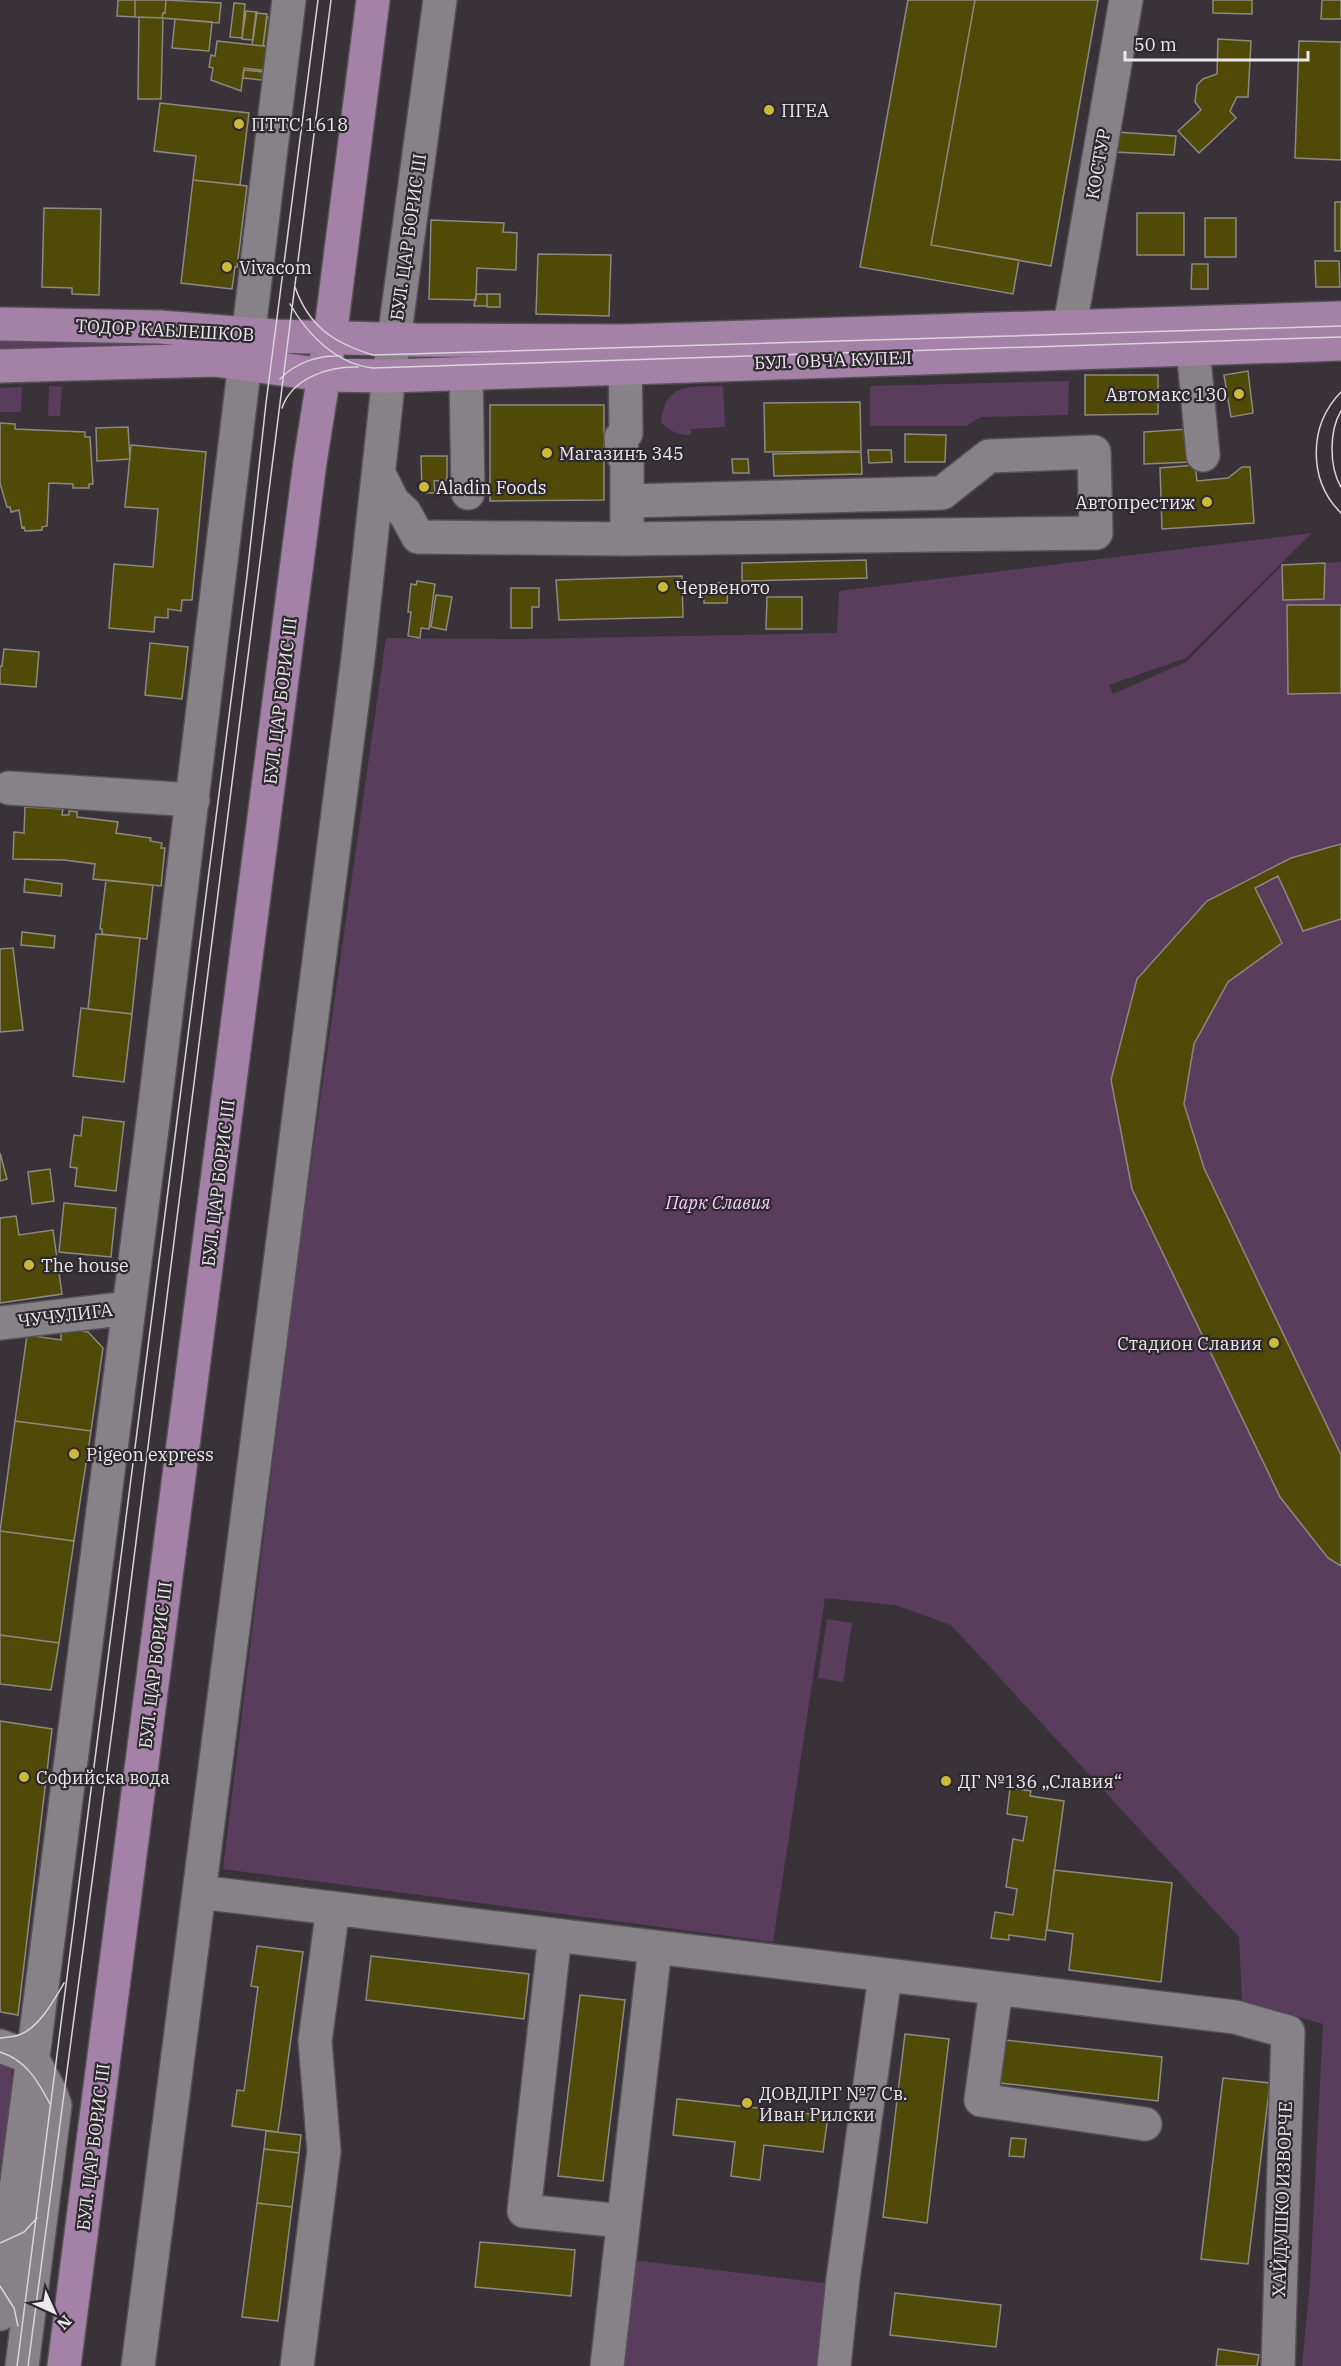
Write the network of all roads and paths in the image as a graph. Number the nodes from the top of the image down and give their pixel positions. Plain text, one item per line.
1 (289, 0) edge
2 (373, 0) edge
3 (440, 0) edge
4 (1126, 0) edge
5 (1341, 318) edge
6 (0, 324) edge
7 (330, 337) junction
8 (394, 339) junction
9 (1066, 340) junction
10 (1341, 344) edge
11 (1193, 348) junction
12 (247, 349) junction
13 (625, 354) junction
14 (0, 366) edge
15 (466, 373) junction
16 (324, 375) junction
17 (389, 376) junction
18 (1203, 455) dead end
19 (379, 474) junction
20 (468, 493) dead end
21 (628, 501) junction
22 (626, 539) junction
23 (9, 788) dead end
24 (193, 800) junction
25 (129, 1308) junction
26 (0, 1323) edge
27 (199, 1892) junction
28 (333, 1908) junction
29 (555, 1935) junction
30 (655, 1948) junction
31 (885, 1976) junction
32 (996, 1989) junction
33 (0, 2046) edge
34 (32, 2058) junction
35 (1144, 2124) dead end
36 (622, 2221) junction
37 (0, 2314) edge
38 (22, 2366) edge
39 (64, 2366) edge
40 (138, 2366) edge
41 (297, 2366) edge
42 (606, 2366) edge
43 (834, 2366) edge
44 (1278, 2366) edge

1 - 12 street
2 - 7 main road, БУЛ. ЦАР БОРИС III
3 - 8 street, БУЛ. ЦАР БОРИС III
4 - 9 street, КОСТУР
5 - 9 main road, БУЛ. ОВЧА КУПЕЛ
6 - 12 main road, ТОДОР КАБЛЕШКОВ
7 - 8 main road, БУЛ. ОВЧА КУПЕЛ
7 - 12 main road, ТОДОР КАБЛЕШКОВ
7 - 16 main road, БУЛ. ЦАР БОРИС III
8 - 13 main road, БУЛ. ОВЧА КУПЕЛ
8 - 17 street, БУЛ. ЦАР БОРИС III
9 - 11 main road, БУЛ. ОВЧА КУПЕЛ
9 - 13 main road, БУЛ. ОВЧА КУПЕЛ
10 - 11 main road, БУЛ. ОВЧА КУПЕЛ
11 - 18 street
12 - 14 main road, ТОДОР КАБЛЕШКОВ
12 - 16 main road, ТОДОР КАБЛЕШКОВ
12 - 24 street
13 - 15 main road, БУЛ. ОВЧА КУПЕЛ
13 - 21 street
15 - 17 main road, БУЛ. ОВЧА КУПЕЛ
15 - 20 street
16 - 17 main road, БУЛ. ОВЧА КУПЕЛ
16 - 39 main road, БУЛ. ЦАР БОРИС III
17 - 19 street, БУЛ. ЦАР БОРИС III
19 - 22 street
19 - 27 street, БУЛ. ЦАР БОРИС III
21 - 22 street
21 - 22 street
23 - 24 street
24 - 25 street
25 - 26 street, ЧУЧУЛИГА
25 - 34 street
27 - 28 street
27 - 40 street, БУЛ. ЦАР БОРИС III
28 - 29 street
28 - 41 street
29 - 30 street
29 - 36 street
30 - 31 street
30 - 36 street
31 - 32 street
31 - 43 street
32 - 35 street
32 - 44 street, ХАЙДУШКО ИЗВОРЧЕ
33 - 34 street
34 - 37 street
34 - 38 street
36 - 42 street

